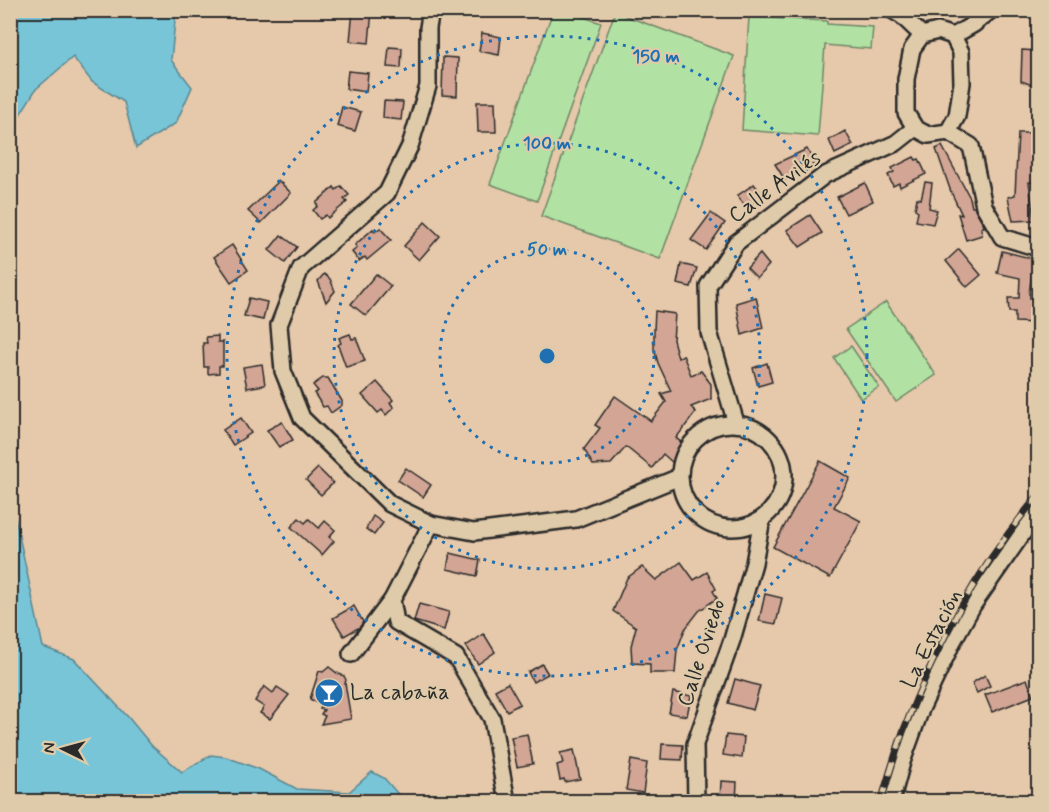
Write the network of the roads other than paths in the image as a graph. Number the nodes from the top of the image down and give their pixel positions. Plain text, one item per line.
1 (431, 10) edge
2 (991, 10) edge
3 (899, 12) edge
4 (922, 35) junction
5 (953, 36) junction
6 (915, 128) junction
7 (948, 132) junction
8 (1038, 248) edge
9 (736, 423) junction
10 (677, 478) junction
11 (1038, 511) edge
12 (762, 519) junction
13 (431, 524) junction
14 (392, 600) junction
15 (351, 654) dead end
16 (507, 801) edge
17 (696, 801) edge
18 (891, 801) edge

1 - 13 street
2 - 5 street
3 - 4 street
4 - 5 street
4 - 6 street
5 - 7 street
6 - 7 street
6 - 9 street, Calle Avilés
7 - 8 street
9 - 10 street
9 - 12 street
10 - 12 street
10 - 13 street
11 - 18 street, La Estación
12 - 17 street, Calle Oviedo
13 - 14 street
14 - 15 street
14 - 16 street

